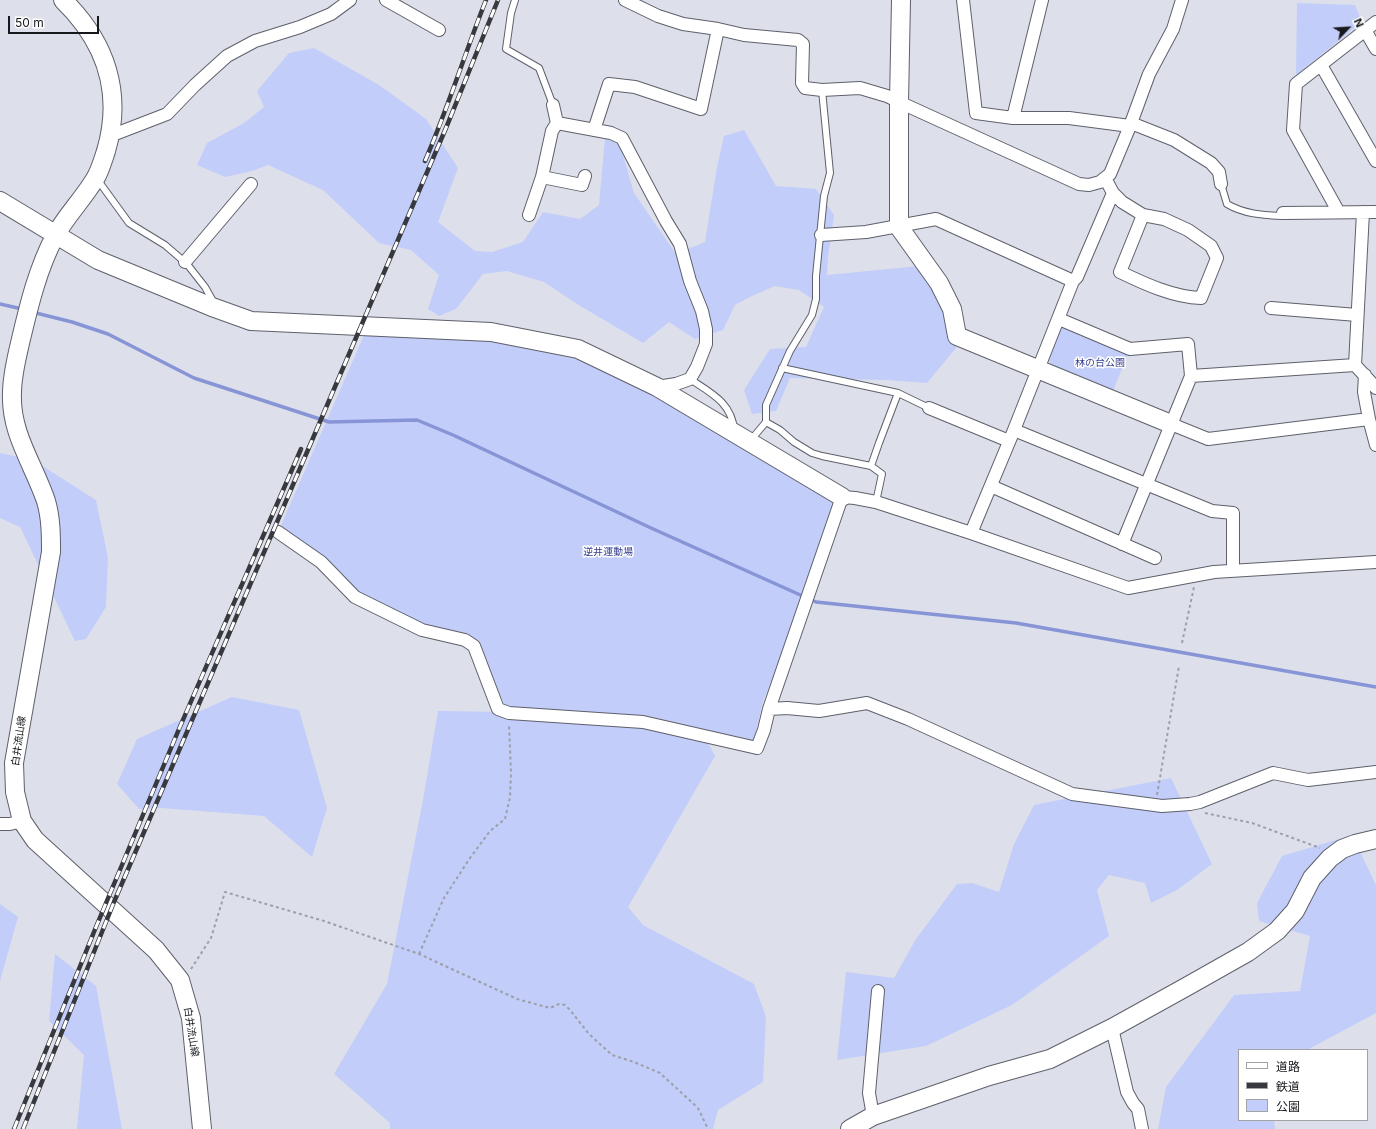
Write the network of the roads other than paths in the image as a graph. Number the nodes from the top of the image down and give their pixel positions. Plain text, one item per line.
1 (63, 0) edge
2 (350, 0) edge
3 (386, 0) edge
4 (515, 0) edge
5 (901, 0) edge
6 (963, 0) edge
7 (1042, 0) edge
8 (1182, 0) edge
9 (632, 1) edge
10 (1376, 22) edge
11 (718, 29) junction
12 (439, 30) dead end
13 (1365, 30) junction
14 (1376, 50) edge
15 (1321, 65) junction
16 (822, 90) junction
17 (899, 102) junction
18 (553, 105) joint
19 (1013, 118) junction
20 (557, 123) junction
21 (1131, 125) junction
22 (594, 130) junction
23 (110, 136) junction
24 (1376, 161) edge
25 (585, 176) dead end
26 (542, 177) junction
27 (96, 178) junction
28 (1105, 178) junction
29 (251, 184) dead end
30 (1221, 184) joint
31 (1113, 193) junction
32 (0, 201) edge
33 (1338, 212) junction
34 (1363, 212) junction
35 (1376, 212) edge
36 (1283, 213) joint
37 (1142, 214) junction
38 (529, 215) dead end
39 (899, 226) junction
40 (56, 235) junction
41 (821, 235) junction
42 (185, 262) junction
43 (1073, 281) junction
44 (1271, 308) dead end
45 (218, 309) junction
46 (1357, 315) junction
47 (1059, 319) junction
48 (1355, 365) junction
49 (782, 368) junction
50 (1038, 369) junction
51 (1365, 375) junction
52 (1191, 376) junction
53 (690, 379) junction
54 (657, 387) junction
55 (1376, 388) edge
56 (898, 393) junction
57 (929, 408) joint
58 (1369, 419) junction
59 (766, 422) junction
60 (1171, 424) junction
61 (8, 427) edge
62 (1012, 435) junction
63 (742, 437) junction
64 (1376, 445) edge
65 (872, 466) junction
66 (1147, 483) junction
67 (991, 486) junction
68 (842, 497) junction
69 (876, 502) junction
70 (278, 532) dead end
71 (971, 533) junction
72 (1122, 544) junction
73 (1155, 558) dead end
74 (1376, 562) edge
75 (1233, 571) junction
76 (769, 709) junction
77 (1376, 772) edge
78 (22, 821) junction
79 (0, 824) edge
80 (1376, 839) edge
81 (878, 991) dead end
82 (1112, 1028) junction
83 (873, 1116) junction
84 (202, 1129) edge
85 (850, 1129) edge
86 (1142, 1129) edge

1 - 23 street, 白井流山線
2 - 23 street
3 - 12 street
4 - 18 lane
5 - 17 street
6 - 19 street
7 - 19 street
8 - 21 street
9 - 11 street
10 - 13 street
11 - 16 street
11 - 22 street
13 - 14 street
13 - 15 street
15 - 24 street
15 - 33 street
16 - 17 street
16 - 41 lane
17 - 28 street
17 - 39 street
18 - 20 street
19 - 21 street
20 - 22 street
20 - 26 street
21 - 28 street
21 - 30 street
22 - 53 street
23 - 27 street, 白井流山線
25 - 26 street
26 - 38 street
27 - 40 street, 白井流山線
27 - 42 lane
28 - 31 street
29 - 42 street
30 - 36 lane
31 - 37 street
31 - 43 street
32 - 40 street
33 - 34 street
33 - 36 street
34 - 35 street
34 - 46 street
37 - 37 street
39 - 41 street
39 - 43 street
39 - 50 street
40 - 45 street
40 - 61 street, 白井流山線
41 - 49 lane
42 - 45 lane
43 - 47 street
44 - 46 street
45 - 54 street
46 - 48 street
47 - 50 street
47 - 52 street
48 - 51 street
48 - 52 street
49 - 56 lane
49 - 59 lane
50 - 60 street
50 - 62 street
51 - 55 street
51 - 58 street
52 - 60 street
53 - 54 street
53 - 63 lane
54 - 63 street
56 - 57 lane
56 - 65 lane
57 - 62 street
58 - 60 street
58 - 64 street
59 - 63 lane
59 - 65 lane
60 - 66 street
61 - 78 street, 白井流山線
62 - 66 street
62 - 67 street
63 - 68 street
65 - 69 lane
66 - 72 street
66 - 75 street
67 - 71 street
67 - 72 street
68 - 69 street
68 - 76 street
69 - 71 street
70 - 76 street
71 - 75 street
72 - 73 street
74 - 75 street
76 - 77 street
78 - 79 street
78 - 84 street, 白井流山線
80 - 82 street
81 - 83 street
82 - 83 street
82 - 86 street
83 - 85 street

